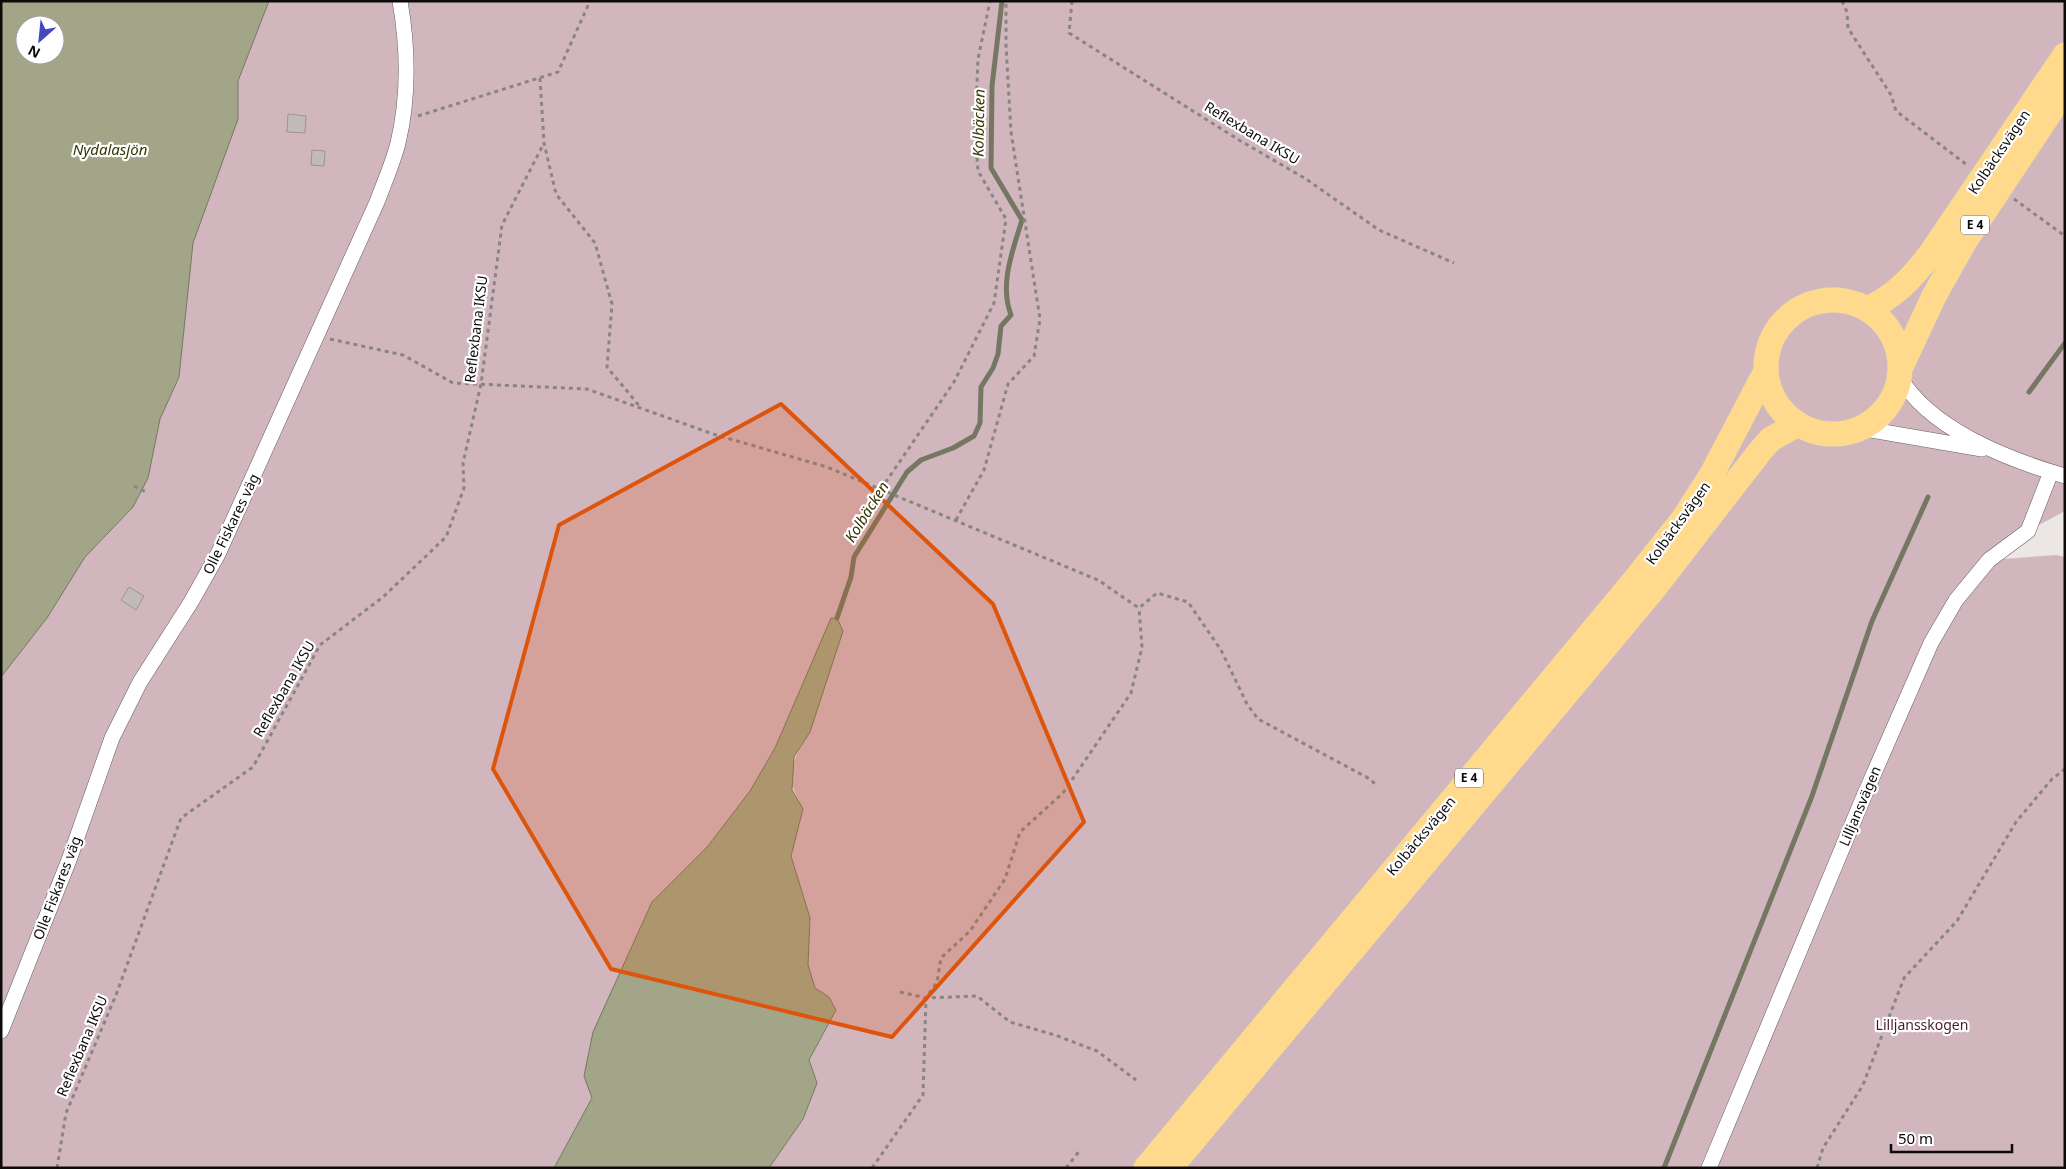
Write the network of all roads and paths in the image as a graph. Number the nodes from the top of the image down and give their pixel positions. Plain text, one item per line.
1 (400, 1) edge
2 (590, 1) edge
3 (990, 1) edge
4 (1006, 1) edge
5 (1072, 1) edge
6 (1842, 1) edge
7 (2065, 55) edge
8 (540, 78) junction
9 (2065, 90) edge
10 (402, 121) junction
11 (544, 143) junction
12 (1972, 168) dead end
13 (2010, 196) dead end
14 (2065, 236) edge
15 (1454, 263) dead end
16 (1867, 309) junction
17 (321, 337) dead end
18 (1766, 371) junction
19 (1900, 372) junction
20 (481, 384) junction
21 (642, 409) junction
22 (1798, 424) junction
23 (1860, 428) junction
24 (1995, 451) junction
25 (2058, 474) edge
26 (134, 486) dead end
27 (881, 490) junction
28 (146, 492) dead end
29 (956, 520) junction
30 (1139, 608) junction
31 (2065, 769) edge
32 (1375, 784) dead end
33 (900, 992) dead end
34 (926, 998) junction
35 (1, 1031) edge
36 (1136, 1080) dead end
37 (1081, 1149) dead end
38 (57, 1168) edge
39 (872, 1168) edge
40 (1066, 1168) edge
41 (1146, 1168) edge
42 (1170, 1168) edge
43 (1709, 1168) edge
44 (1817, 1168) edge

1 - 10 street, Olle Fiskares väg
2 - 8 path
3 - 27 path
4 - 29 path
5 - 15 path, Reflexbana IKSU
6 - 12 path
7 - 16 highway, Kolbäcksvägen / E 4
8 - 10 path
8 - 11 path
9 - 19 highway, Kolbäcksvägen / E 4
10 - 35 street, Olle Fiskares väg
11 - 20 path, Reflexbana IKSU
11 - 21 path
13 - 14 path
16 - 18 highway, E 4
16 - 19 highway, E 4
17 - 20 path
18 - 22 highway, E 4
18 - 41 highway, Kolbäcksvägen / E 4
19 - 23 highway, E 4
19 - 24 street
20 - 21 path
20 - 38 path, Reflexbana IKSU
21 - 27 path
22 - 23 highway, E 4
22 - 42 highway, Kolbäcksvägen / E 4
23 - 24 street
24 - 25 street
25 - 43 street, Lilljansvägen
26 - 28 path
27 - 29 path
29 - 30 path
30 - 32 path
30 - 34 path
31 - 44 path
33 - 34 path
34 - 36 path
34 - 39 path
37 - 40 path

